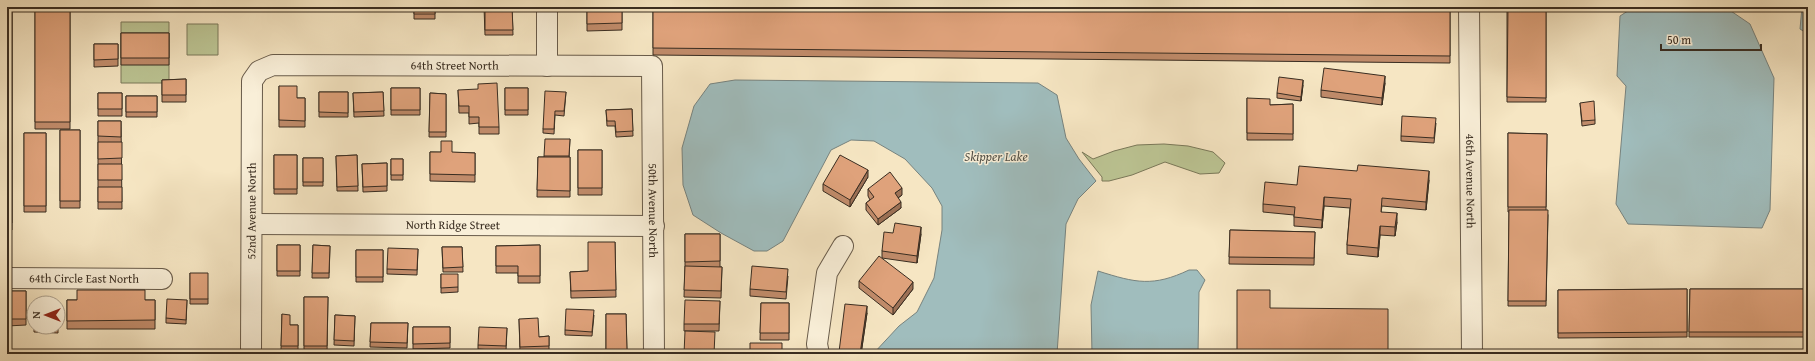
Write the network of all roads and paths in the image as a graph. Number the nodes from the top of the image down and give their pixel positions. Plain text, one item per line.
1 (547, 7) edge
2 (1469, 7) edge
3 (547, 66) junction
4 (652, 66) joint
5 (259, 72) joint
6 (252, 224) junction
7 (654, 226) junction
8 (843, 246) dead end
9 (7, 278) edge
10 (162, 279) dead end
11 (251, 354) edge
12 (654, 354) edge
13 (819, 354) edge
14 (1472, 354) edge

1 - 3 street
2 - 14 street, 46th Avenue North
3 - 4 street, 64th Street North
3 - 5 street, 64th Street North
4 - 7 street, 50th Avenue North
5 - 6 street, 52nd Avenue North
6 - 7 street, North Ridge Street
6 - 11 street, 52nd Avenue North
7 - 12 street, 50th Avenue North
8 - 13 street
9 - 10 street, 64th Circle East North

